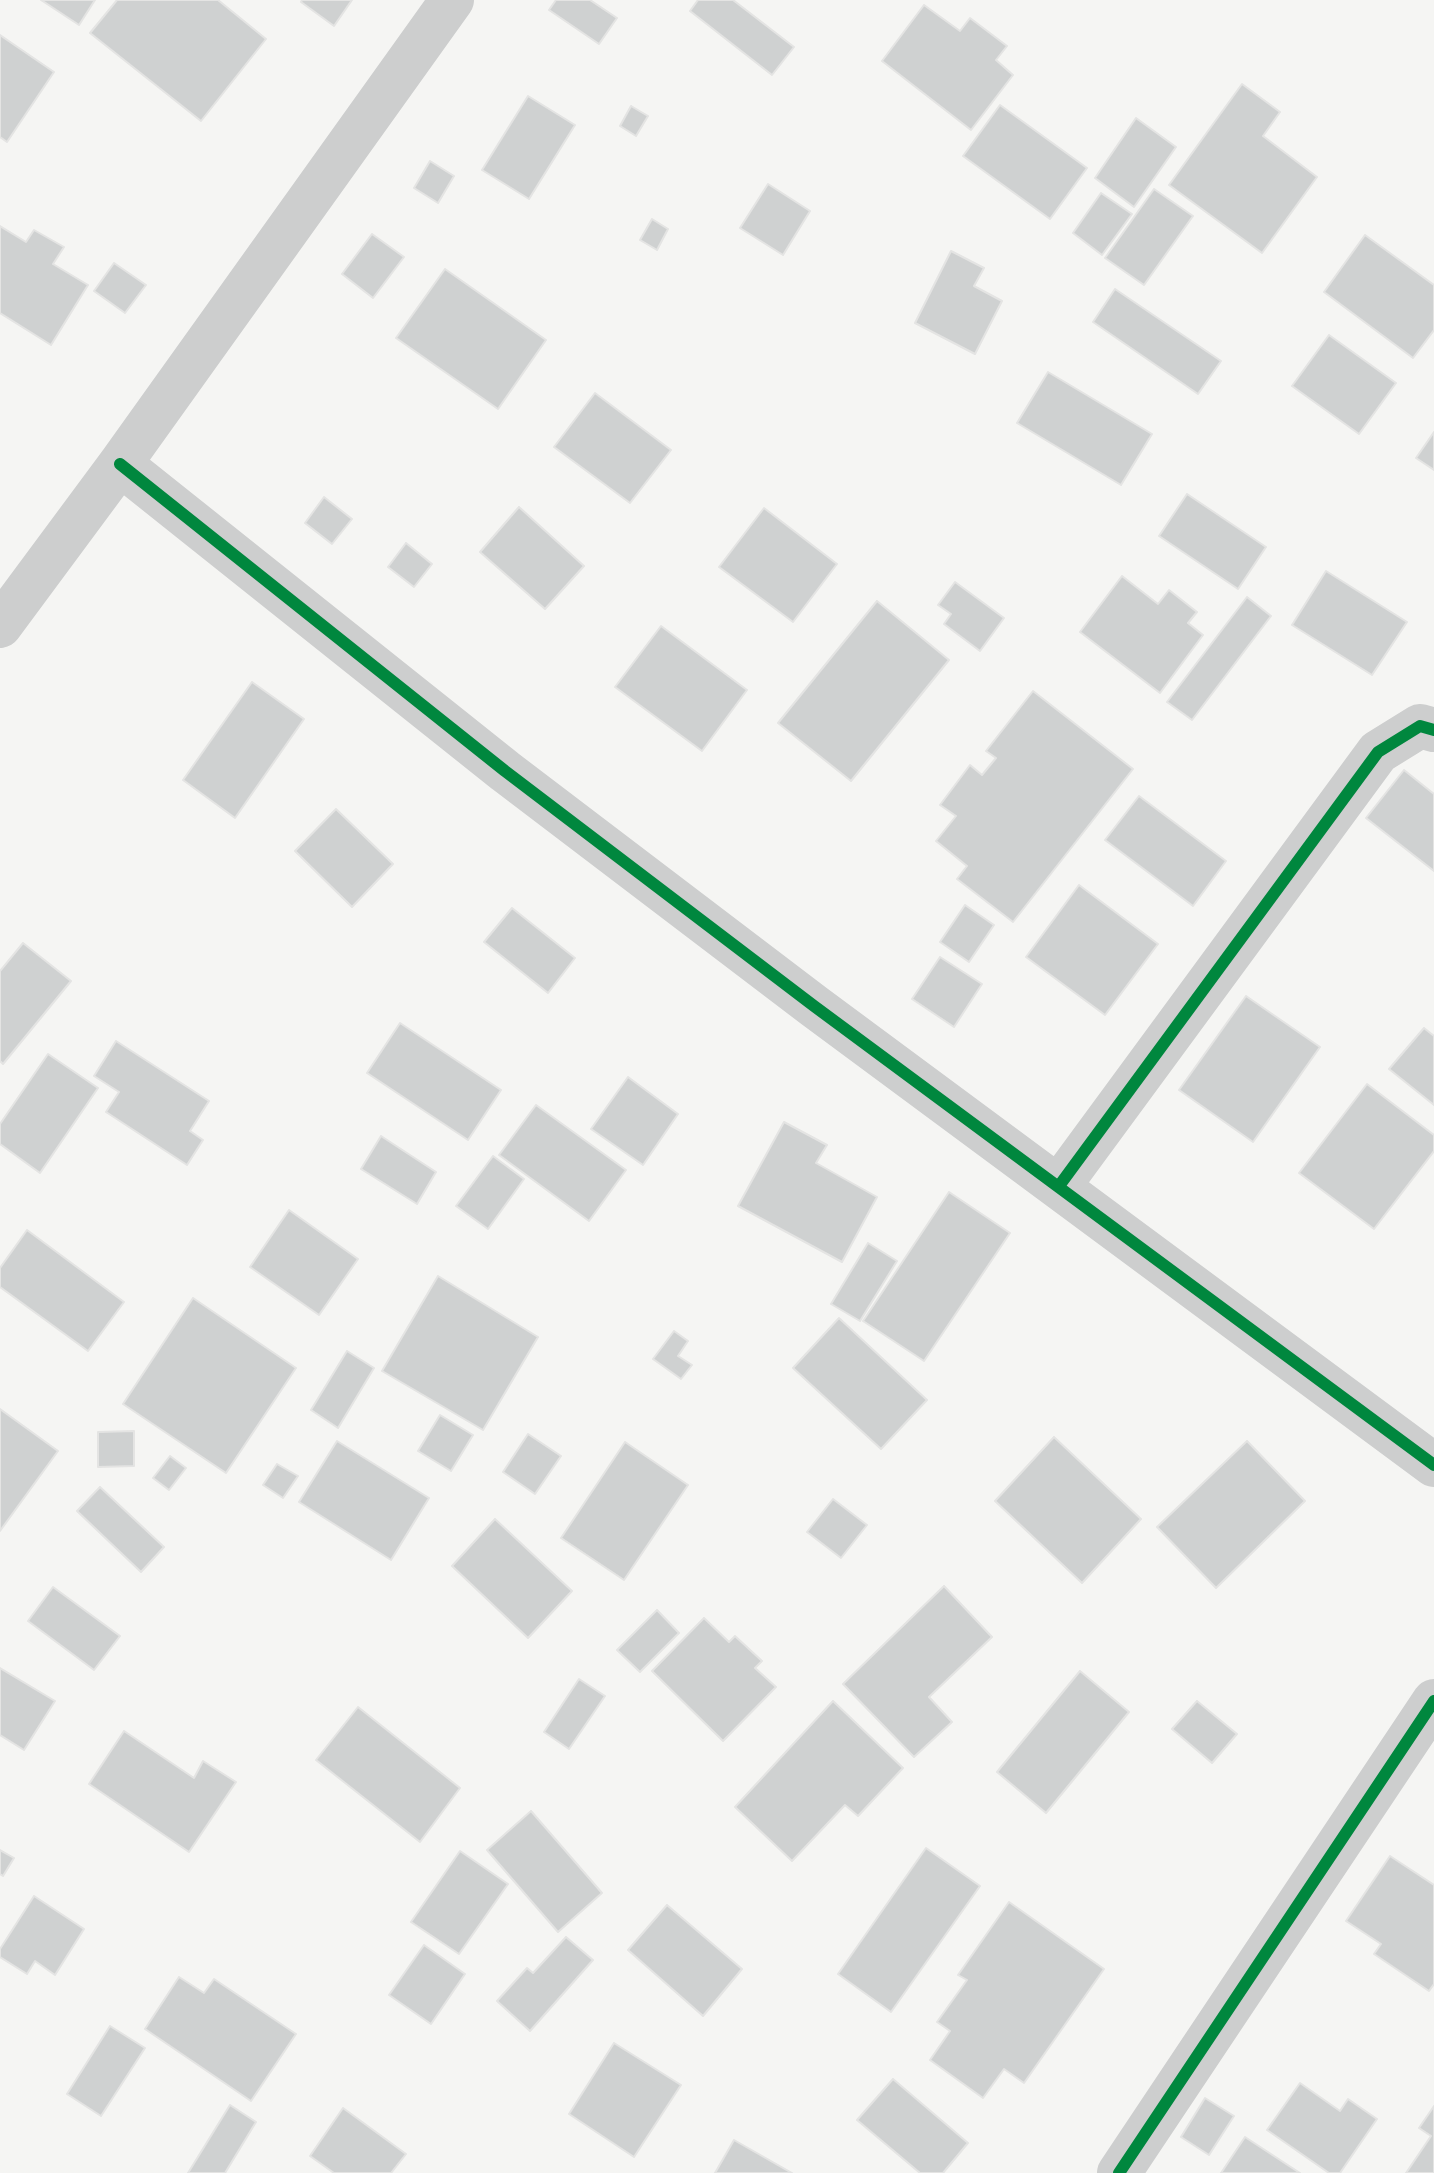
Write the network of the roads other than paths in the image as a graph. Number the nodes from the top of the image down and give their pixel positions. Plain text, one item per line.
1 (452, 0) edge
2 (120, 464) junction
3 (0, 626) edge
4 (1434, 730) edge
5 (1059, 1186) junction
6 (1434, 1465) edge
7 (1434, 1701) edge
8 (1119, 2173) edge

1 - 2 street
2 - 3 street
2 - 5 street
4 - 5 street
5 - 6 street
7 - 8 street

